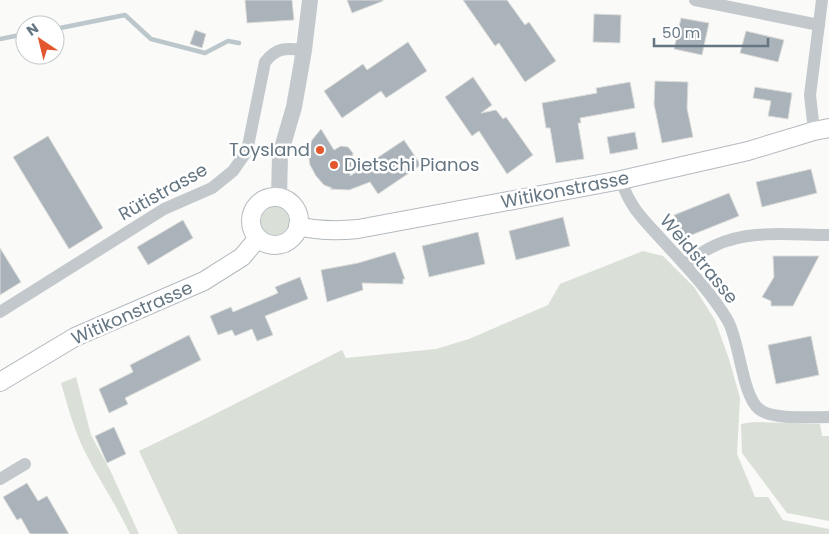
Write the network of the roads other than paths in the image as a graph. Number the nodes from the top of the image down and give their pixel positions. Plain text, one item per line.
1 (310, 0) edge
2 (695, 0) edge
3 (822, 0) edge
4 (822, 33) edge
5 (304, 50) junction
6 (821, 129) edge
7 (621, 180) junction
8 (278, 197) junction
9 (298, 226) junction
10 (829, 235) edge
11 (258, 238) junction
12 (684, 264) junction
13 (0, 312) edge
14 (0, 382) edge
15 (829, 417) edge
16 (25, 464) dead end
17 (0, 479) edge

1 - 5 street
2 - 4 street
3 - 4 street
4 - 6 street
5 - 8 street
5 - 13 street, Rütistrasse
6 - 7 main road, Witikonstrasse
7 - 9 main road, Witikonstrasse
7 - 12 street, Weidstrasse
8 - 9 main road
8 - 11 main road
9 - 11 main road
10 - 12 street
11 - 14 main road, Witikonstrasse
12 - 15 street, Weidstrasse
16 - 17 street

